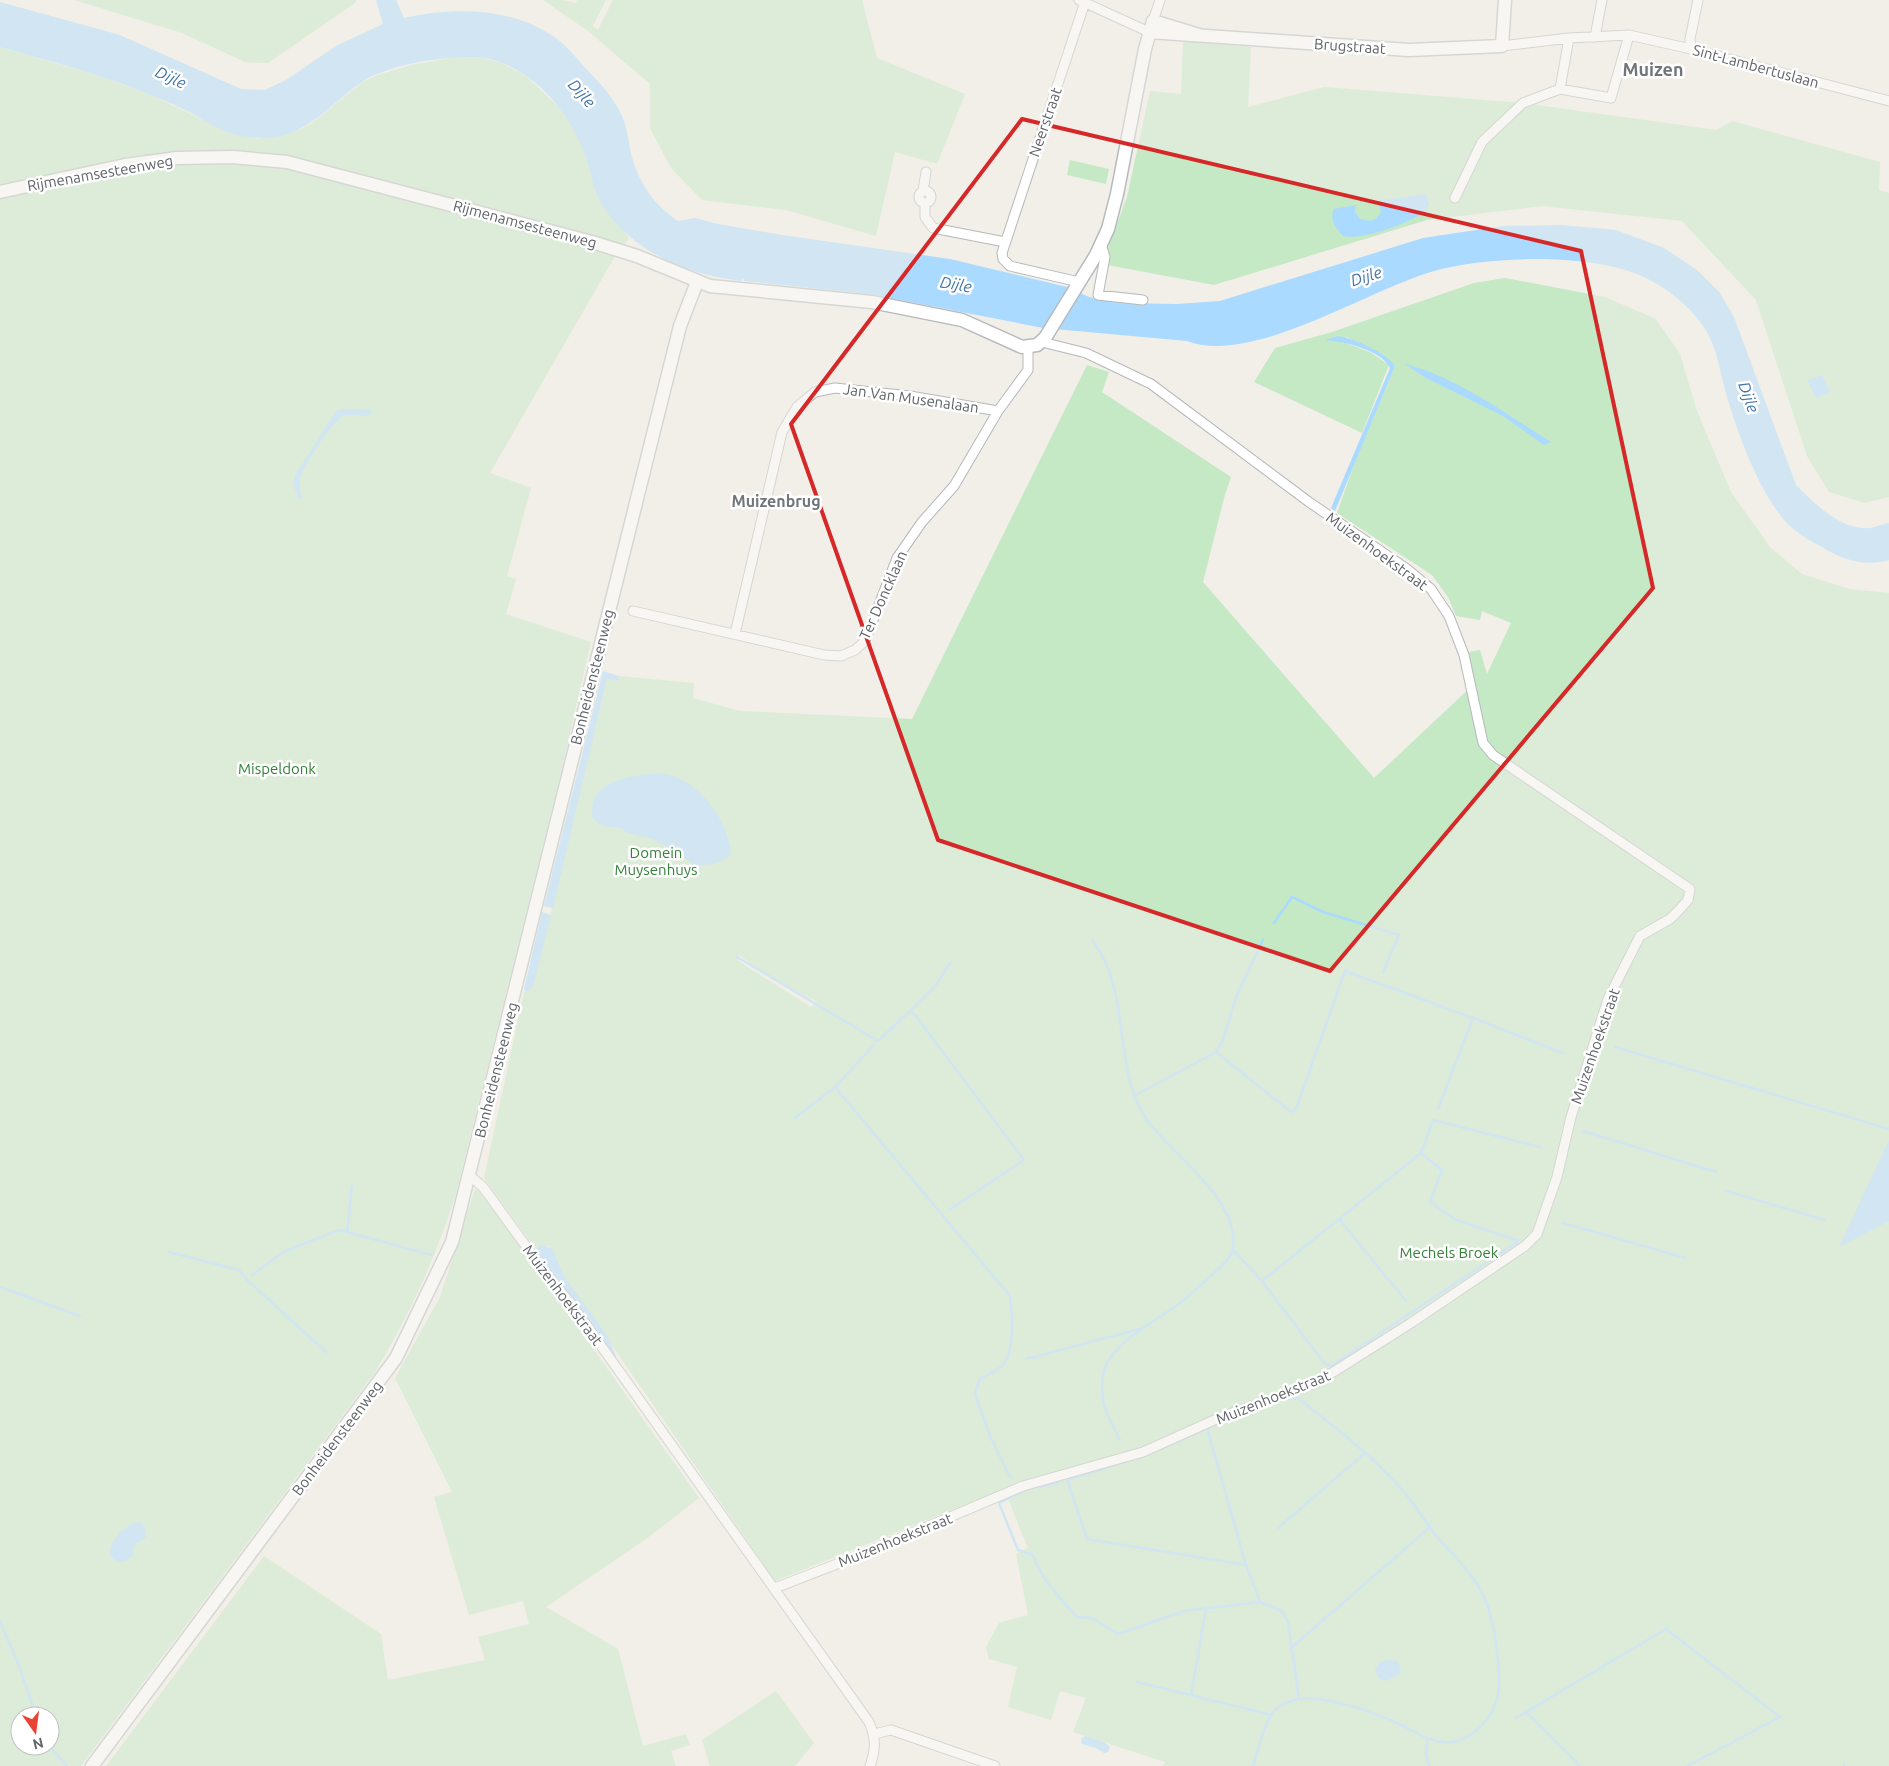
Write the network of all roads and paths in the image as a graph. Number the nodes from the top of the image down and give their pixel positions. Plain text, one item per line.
1 (1160, 0) edge
2 (1506, 0) edge
3 (1602, 0) edge
4 (1698, 0) edge
5 (1082, 1) edge
6 (1151, 27) junction
7 (1629, 35) junction
8 (1595, 37) junction
9 (1569, 38) junction
10 (1502, 46) junction
11 (1691, 49) junction
12 (1560, 90) junction
13 (1889, 101) edge
14 (926, 172) dead end
15 (0, 192) edge
16 (1455, 198) dead end
17 (1004, 242) junction
18 (1102, 244) junction
19 (697, 282) junction
20 (1078, 284) junction
21 (1143, 300) dead end
22 (1045, 338) junction
23 (1028, 348) junction
24 (998, 410) junction
25 (633, 610) dead end
26 (735, 634) junction
27 (470, 1176) junction
28 (775, 1588) junction
29 (874, 1734) junction
30 (92, 1766) edge
31 (870, 1766) edge
32 (995, 1766) edge

1 - 6 street
2 - 10 street
3 - 8 street
4 - 11 street
5 - 6 street
5 - 17 street, Neerstraat
6 - 10 street, Brugstraat
6 - 18 street
7 - 8 street, Sint-Lambertuslaan
7 - 11 street, Sint-Lambertuslaan
7 - 12 street
8 - 9 street, Sint-Lambertuslaan
9 - 10 street, Sint-Lambertuslaan
9 - 12 street
11 - 13 street, Sint-Lambertuslaan
12 - 16 street
14 - 17 street
15 - 19 street, Rijmenamsesteenweg
17 - 20 street
18 - 20 street
18 - 21 street
19 - 23 street, Rijmenamsesteenweg
19 - 27 street, Bonheidensteenweg
20 - 22 street
22 - 23 street
22 - 28 street, Muizenhoekstraat
23 - 24 street, Ter Doncklaan
24 - 26 street, Ter Doncklaan
24 - 26 street, Jan Van Musenalaan
25 - 26 street, Ter Doncklaan
27 - 28 street, Muizenhoekstraat
27 - 30 street, Bonheidensteenweg
28 - 29 street, Muizenhoekstraat
29 - 31 street
29 - 32 street

